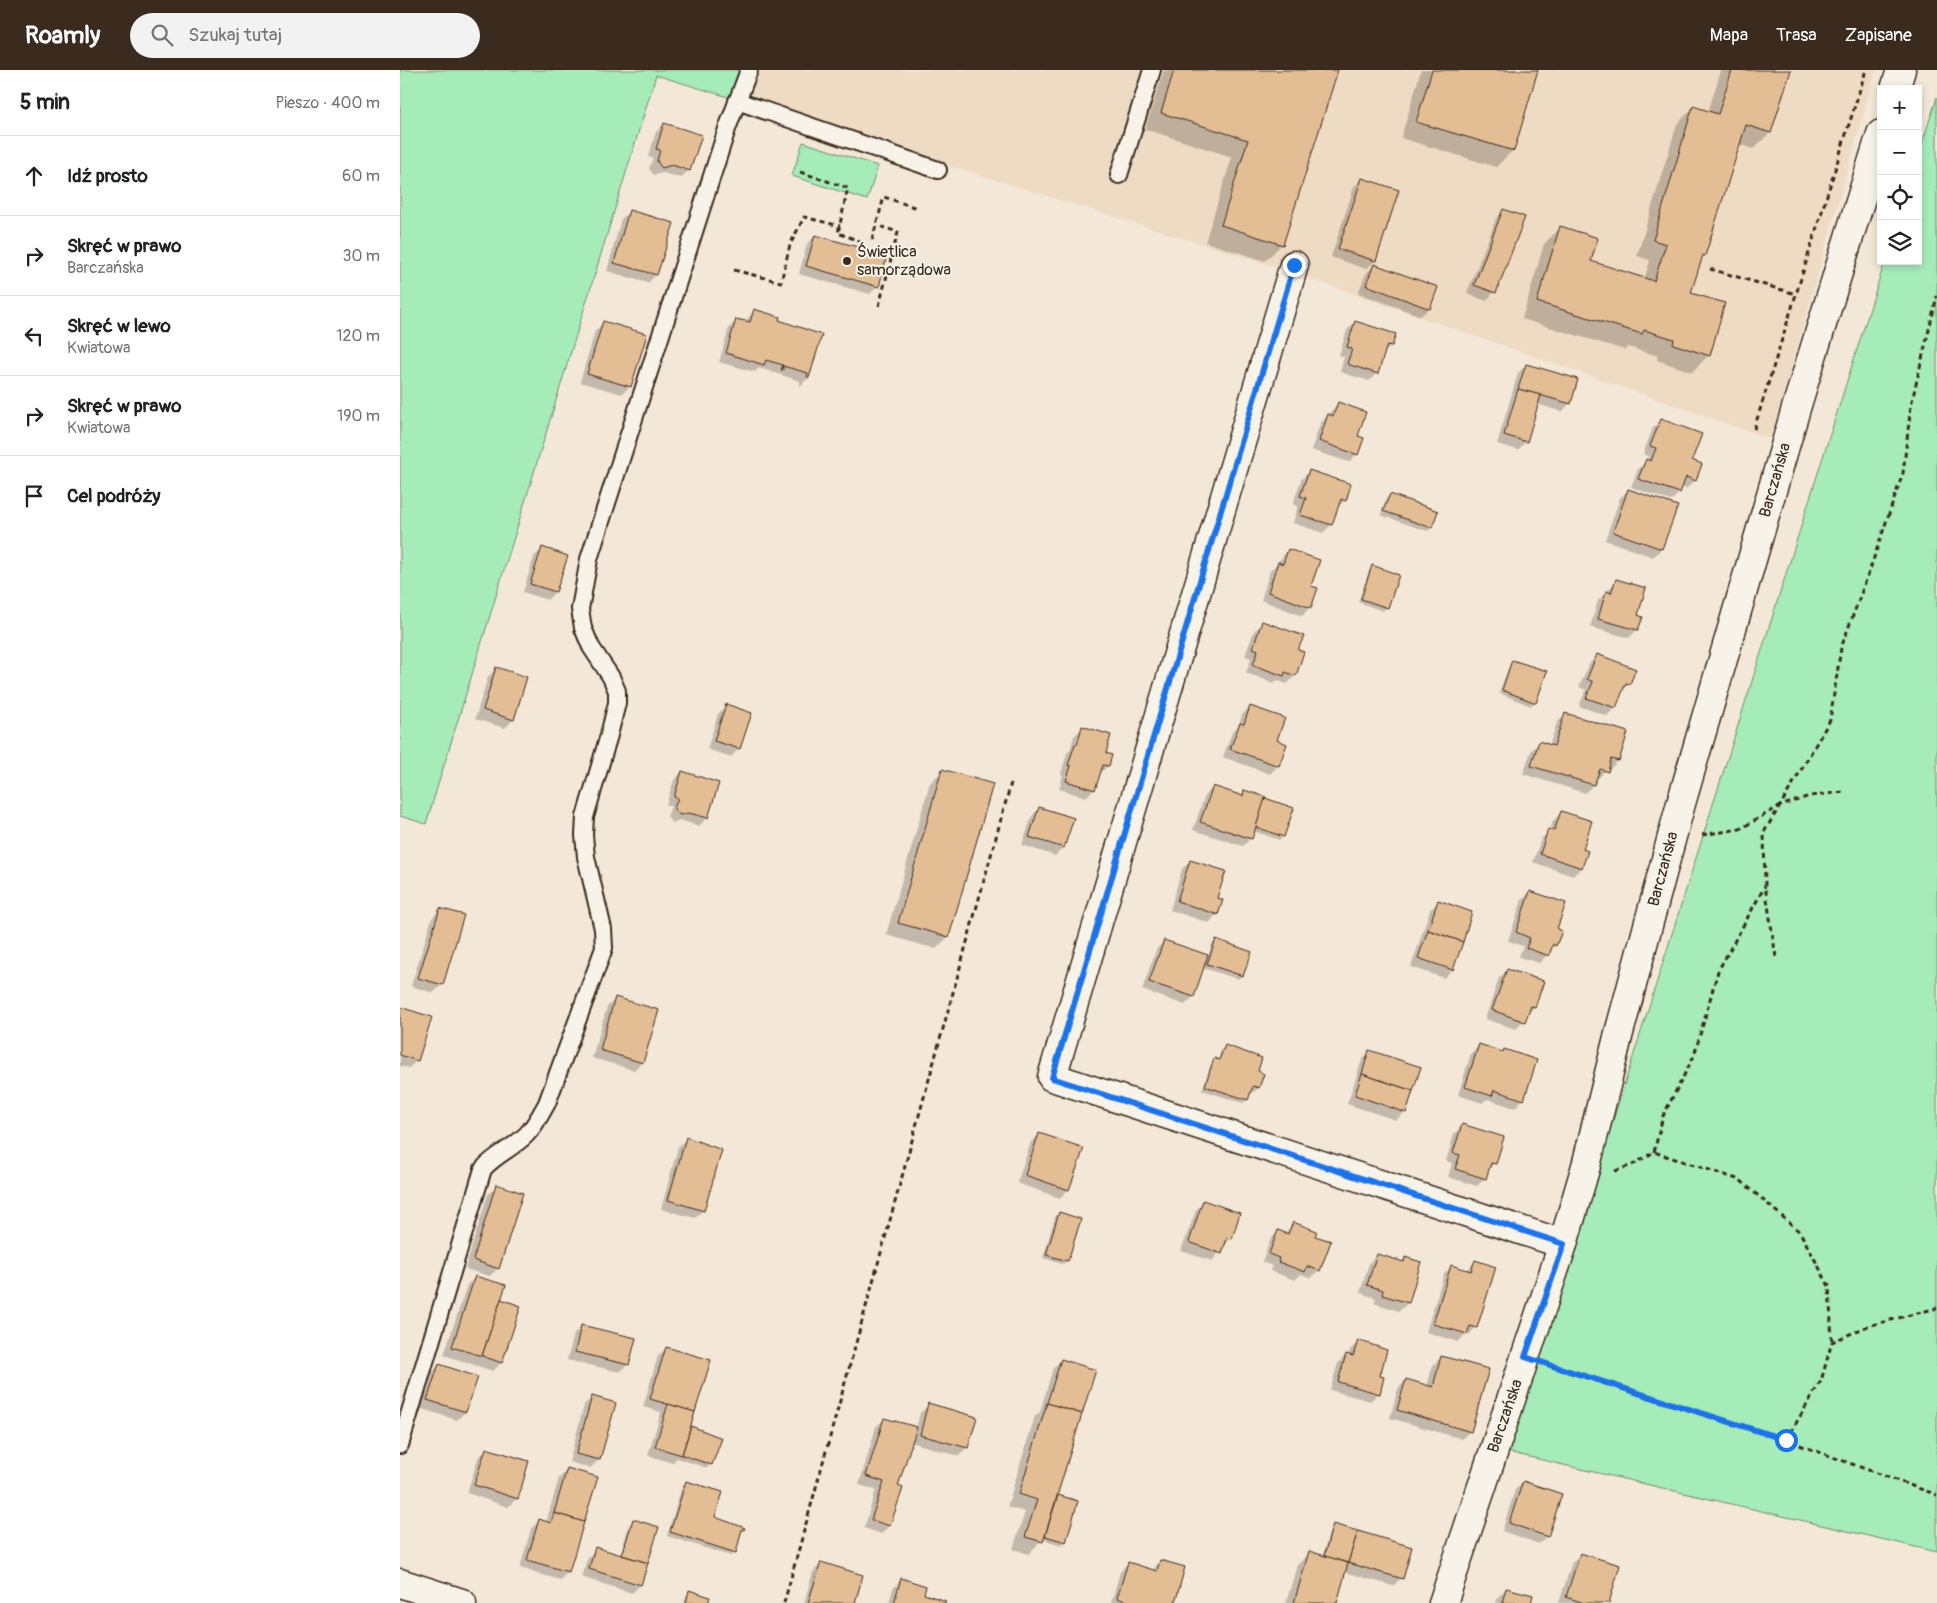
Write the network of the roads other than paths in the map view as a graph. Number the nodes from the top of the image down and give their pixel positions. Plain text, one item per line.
1 (749, 70) edge
2 (1152, 70) edge
3 (1901, 70) edge
4 (1896, 85) edge
5 (737, 101) junction
6 (1877, 147) edge
7 (938, 170) dead end
8 (1119, 175) dead end
9 (1294, 265) dead end
10 (1564, 1244) junction
11 (400, 1445) edge
12 (400, 1583) edge
13 (462, 1603) edge
14 (1443, 1603) edge

1 - 5 lane
2 - 8 lane
3 - 4 street
5 - 7 lane
5 - 11 lane
6 - 10 street, Barczańska
9 - 10 street
10 - 14 street, Barczańska
12 - 13 street

